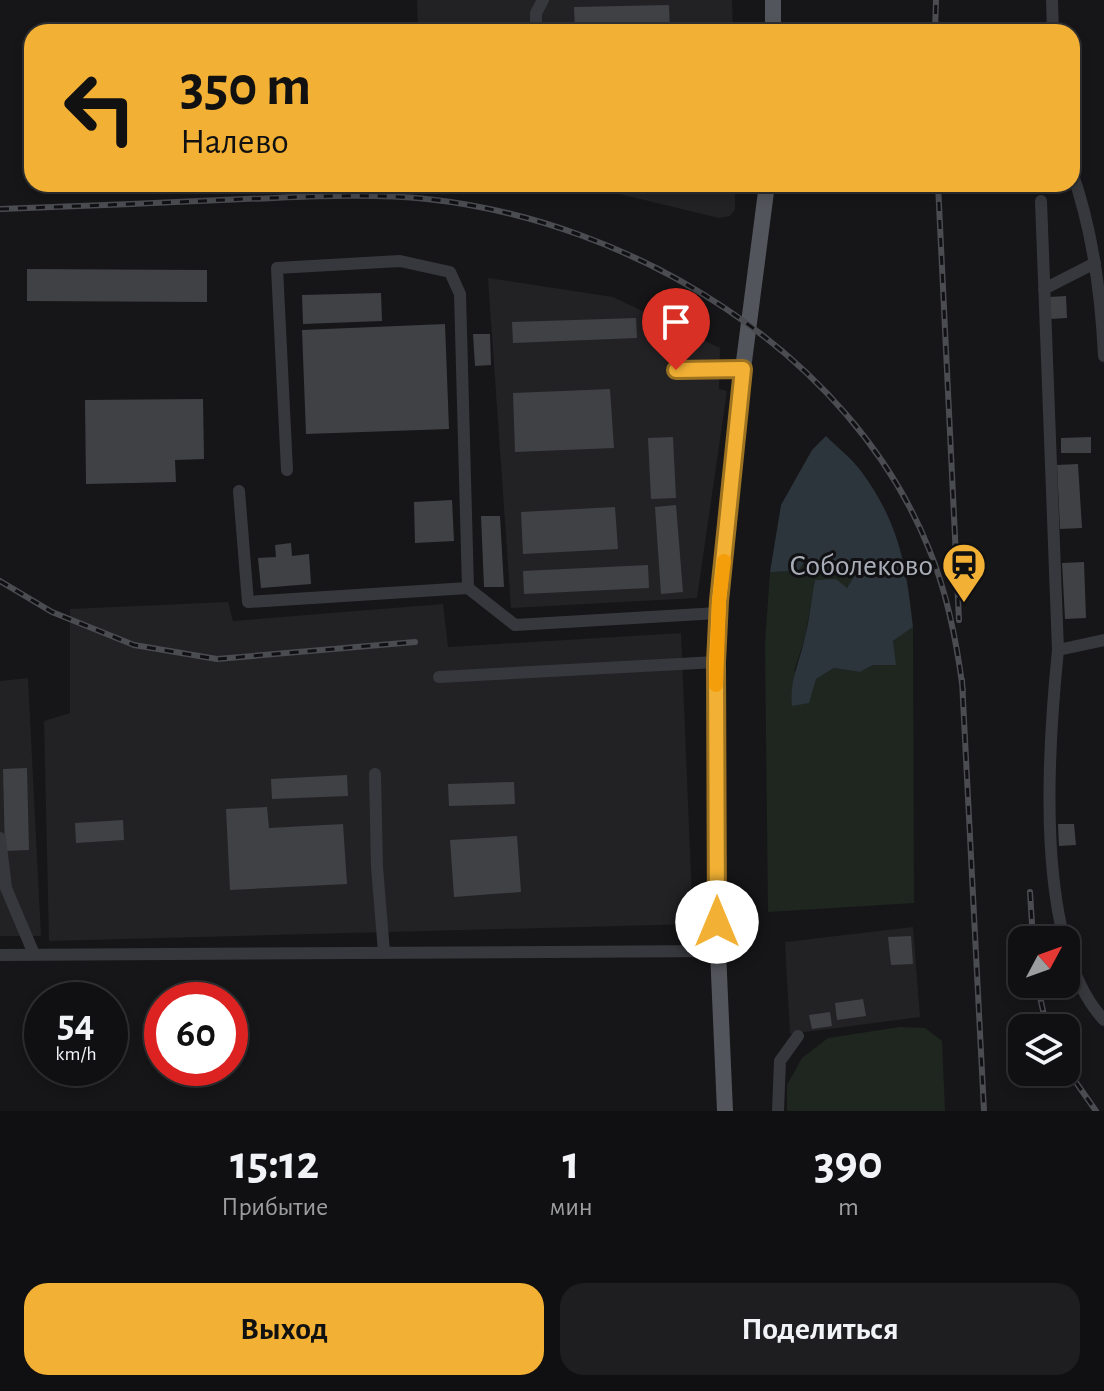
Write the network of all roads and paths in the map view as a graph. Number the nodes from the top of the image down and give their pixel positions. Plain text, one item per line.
1 (543, 0) edge
2 (773, 0) edge
3 (1052, 0) edge
4 (536, 24) edge
5 (773, 24) edge
6 (1053, 24) edge
7 (766, 192) edge
8 (1078, 192) edge
9 (1041, 201) dead end
10 (1095, 263) junction
11 (1044, 289) junction
12 (1104, 356) edge
13 (743, 369) junction
14 (676, 370) dead end
15 (287, 470) dead end
16 (239, 491) dead end
17 (468, 588) junction
18 (718, 613) junction
19 (1104, 640) edge
20 (1058, 650) junction
21 (716, 662) junction
22 (439, 677) dead end
23 (375, 774) dead end
24 (0, 838) edge
25 (718, 951) junction
26 (384, 952) junction
27 (34, 954) junction
28 (0, 955) edge
29 (1104, 1020) edge
30 (798, 1036) dead end
31 (725, 1111) edge
32 (778, 1111) edge

1 - 4 street
2 - 5 main road
3 - 6 street
7 - 13 main road
8 - 10 street
9 - 11 street
10 - 11 street
10 - 12 street
11 - 20 street
13 - 14 street
13 - 18 main road
15 - 17 street
16 - 17 street
17 - 18 street
18 - 21 main road
19 - 20 street
20 - 29 street
21 - 22 street
21 - 25 main road
23 - 26 street
24 - 27 street
25 - 26 street
25 - 31 main road
26 - 27 street
27 - 28 street
30 - 32 street

